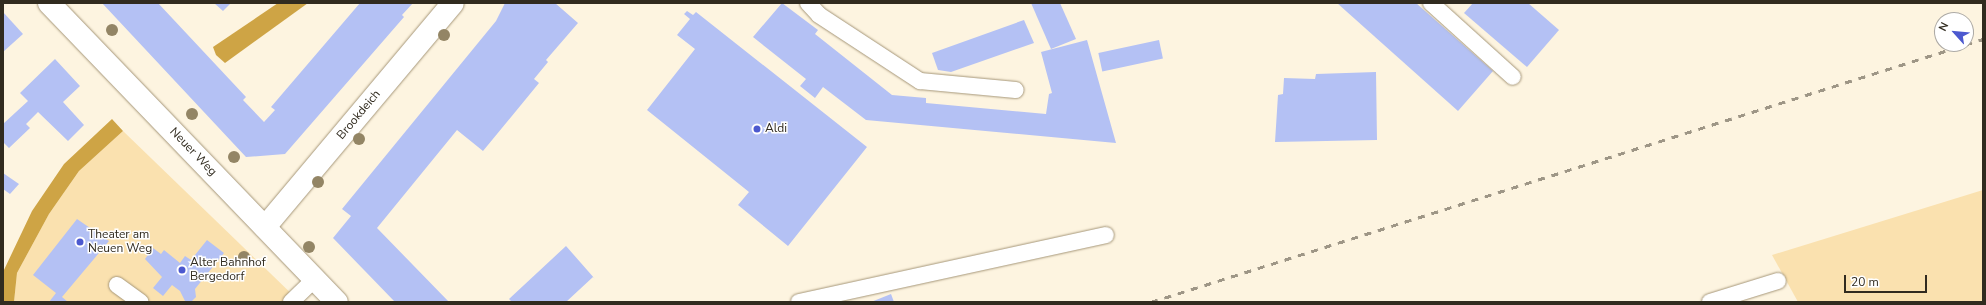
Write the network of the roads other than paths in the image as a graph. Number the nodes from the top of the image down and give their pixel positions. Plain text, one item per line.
1 (49, 3) edge
2 (453, 3) edge
3 (808, 3) edge
4 (1431, 3) edge
5 (1514, 77) dead end
6 (1016, 90) dead end
7 (265, 227) junction
8 (1106, 235) dead end
9 (315, 279) junction
10 (1778, 281) dead end
11 (117, 284) dead end
12 (140, 302) edge
13 (291, 302) edge
14 (337, 302) edge
15 (800, 302) edge
16 (1710, 302) edge

1 - 7 street, Neuer Weg
2 - 7 street, Brookdeich
3 - 6 lane
4 - 5 lane
7 - 9 street, Neuer Weg
8 - 15 lane
9 - 13 lane
9 - 14 street, Neuer Weg
10 - 16 lane
11 - 12 lane

